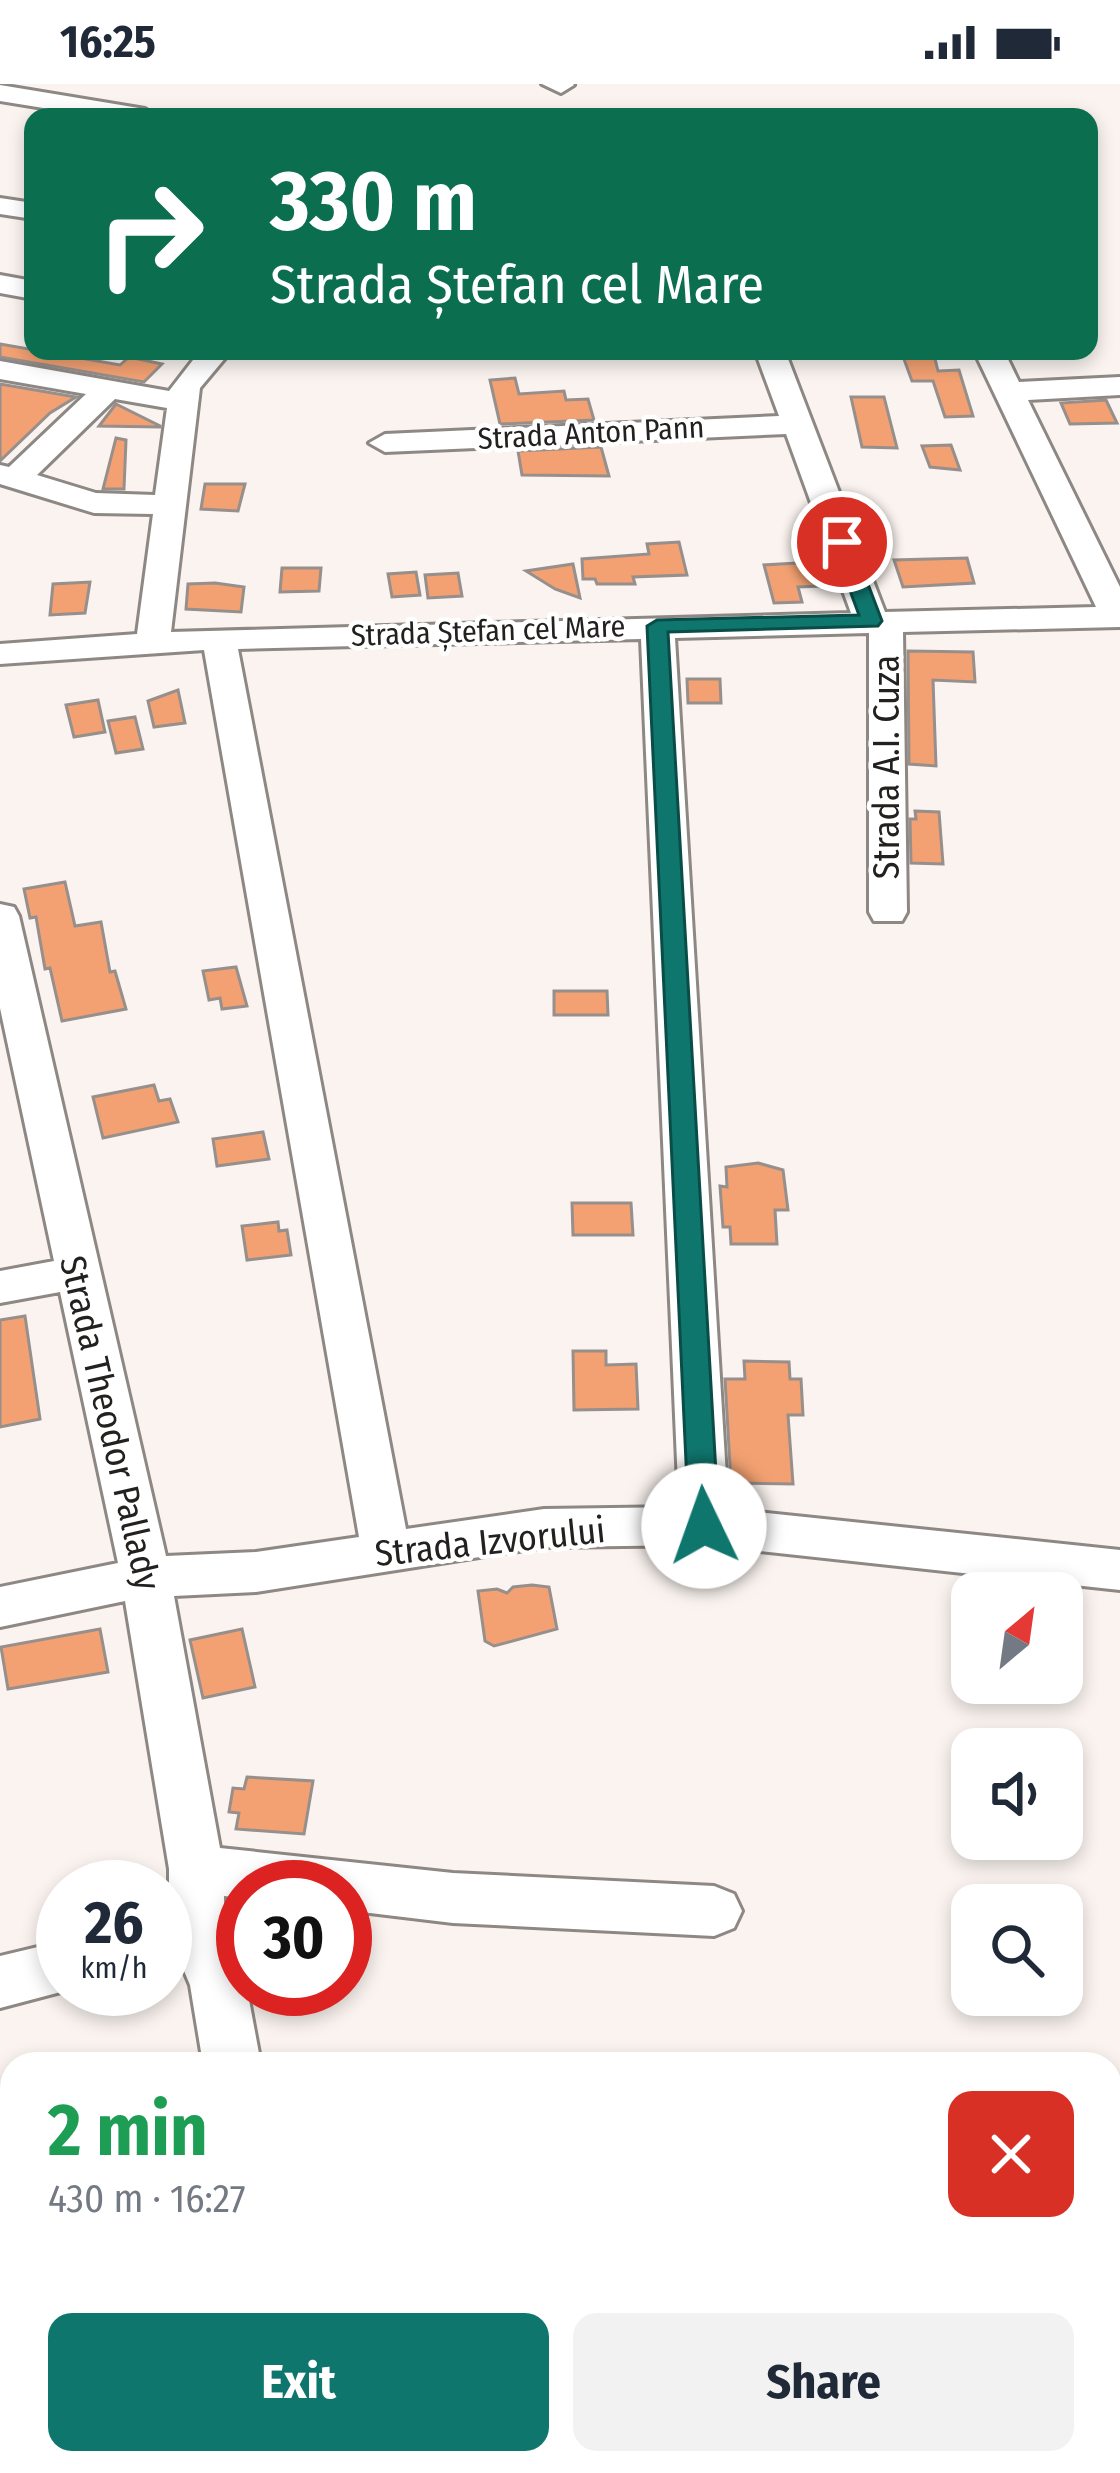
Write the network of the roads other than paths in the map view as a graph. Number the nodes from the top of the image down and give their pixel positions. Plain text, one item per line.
1 (0, 93) edge
2 (91, 108) edge
3 (207, 360) edge
4 (773, 360) edge
5 (994, 360) edge
6 (0, 370) edge
7 (1120, 386) edge
8 (107, 389) junction
9 (1010, 392) junction
10 (183, 403) junction
11 (798, 424) junction
12 (385, 443) dead end
13 (8, 476) edge
14 (167, 505) junction
15 (1119, 617) edge
16 (879, 621) junction
17 (657, 626) junction
18 (219, 639) junction
19 (153, 642) junction
20 (0, 654) edge
21 (888, 912) dead end
22 (0, 920) edge
23 (13, 1048) edge
24 (76, 1273) junction
25 (0, 1287) edge
26 (704, 1526) junction
27 (386, 1552) junction
28 (1120, 1570) edge
29 (146, 1577) junction
30 (0, 1607) edge
31 (196, 1869) junction
32 (192, 1888) edge
33 (714, 1911) dead end
34 (192, 1952) edge
35 (36, 1973) edge
36 (0, 1982) edge
37 (230, 2052) edge

1 - 2 street
3 - 10 street
4 - 11 street, Strada A.I. Cuza
5 - 9 street
6 - 8 street
7 - 9 street
8 - 10 street
8 - 13 street
9 - 15 street
10 - 14 street
11 - 12 street, Strada Anton Pann
11 - 16 street, Strada A.I. Cuza
13 - 14 street
14 - 19 street
15 - 16 street, Strada Ștefan cel Mare
16 - 17 street, Strada Ștefan cel Mare
16 - 21 street, Strada A.I. Cuza
17 - 18 street, Strada Ștefan cel Mare
17 - 26 street
18 - 19 street, Strada Ștefan cel Mare
18 - 27 street
19 - 20 street, Strada Ștefan cel Mare
22 - 23 street, Strada Theodor Pallady
23 - 24 street, Strada Theodor Pallady
24 - 25 street
24 - 29 street, Strada Theodor Pallady
26 - 27 street, Strada Izvorului
26 - 28 street, Strada Izvorului
27 - 29 street, Strada Izvorului
29 - 30 street, Strada Izvorului
29 - 31 street, Strada Theodor Pallady
31 - 32 street, Strada Theodor Pallady
31 - 33 street
34 - 37 street
35 - 36 street

